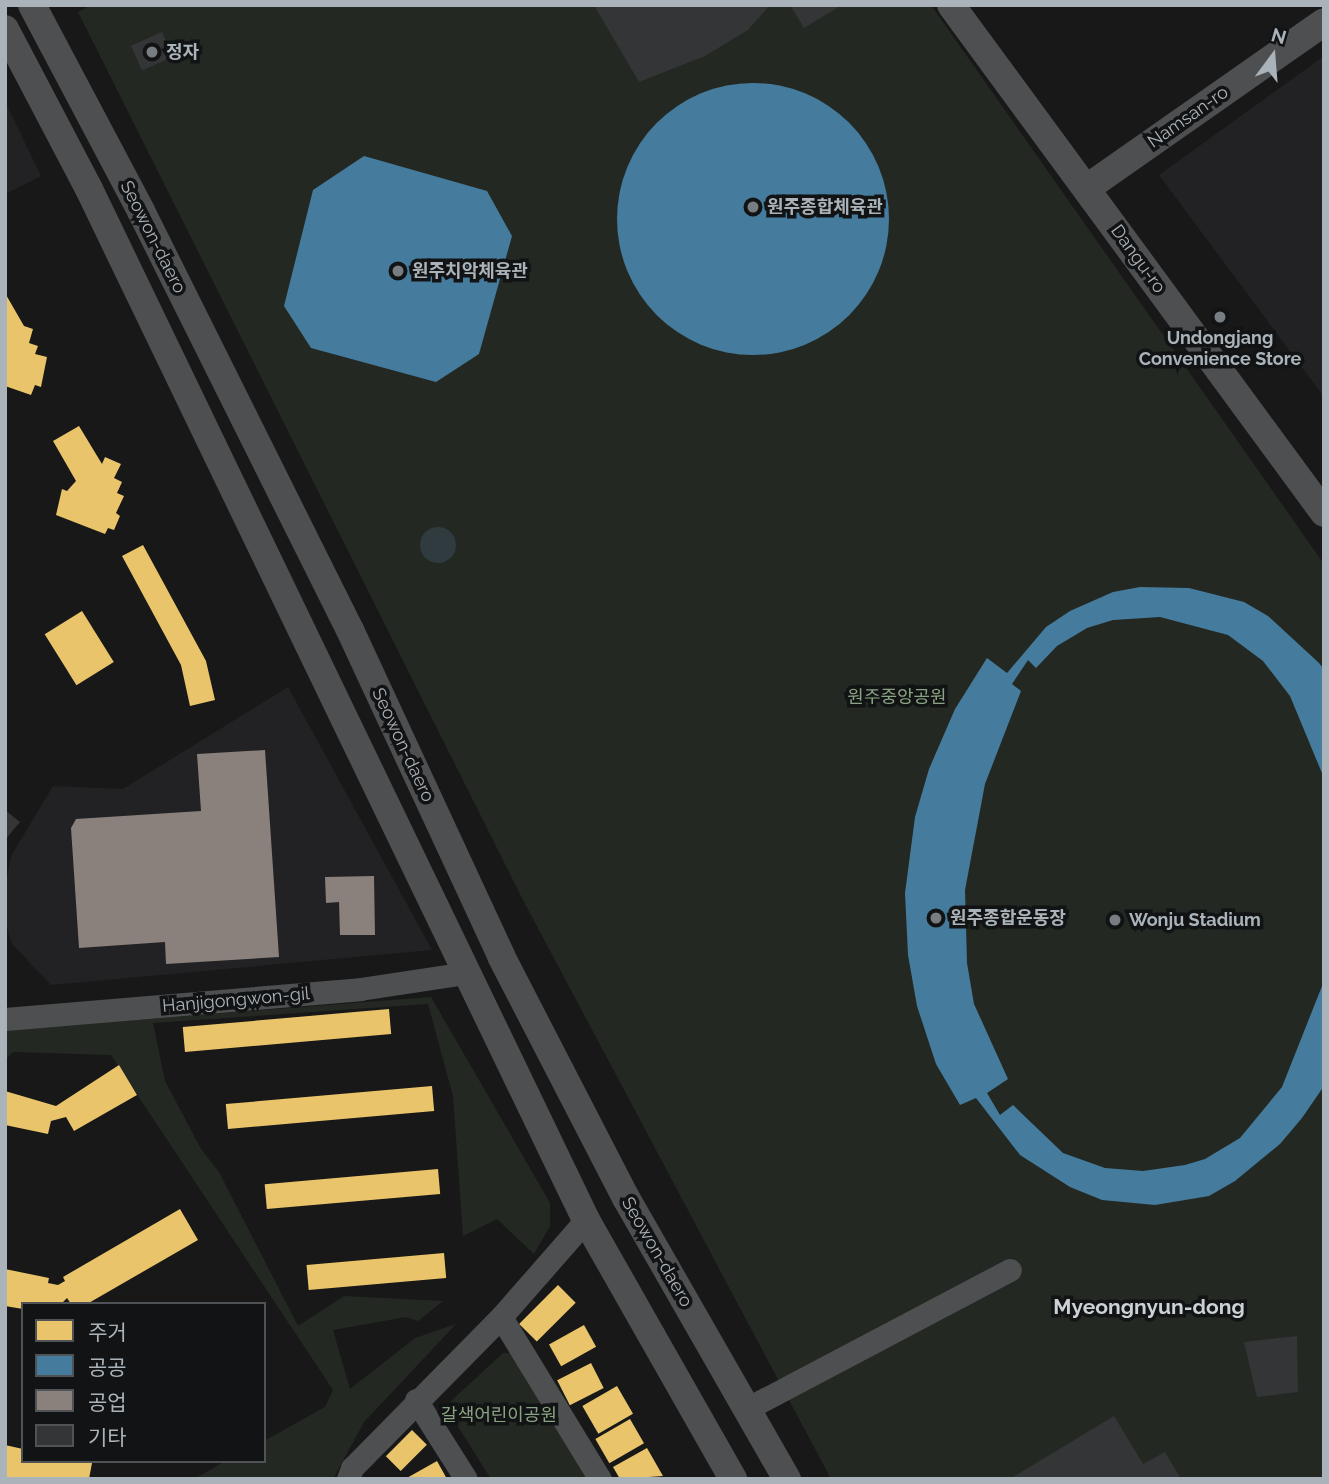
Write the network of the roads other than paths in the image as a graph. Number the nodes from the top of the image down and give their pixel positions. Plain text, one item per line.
1 (32, 5) edge
2 (951, 5) edge
3 (1324, 22) edge
4 (5, 29) edge
5 (1087, 188) junction
6 (281, 494) junction
7 (244, 513) junction
8 (1324, 513) edge
9 (501, 956) junction
10 (466, 973) junction
11 (5, 1019) edge
12 (626, 1198) junction
13 (586, 1220) junction
14 (1010, 1270) dead end
15 (501, 1317) junction
16 (416, 1400) junction
17 (748, 1408) junction
18 (348, 1479) edge
19 (466, 1479) edge
20 (600, 1479) edge
21 (733, 1479) edge
22 (787, 1479) edge

1 - 6 street, Seowon-daero
2 - 5 street, Dangu-ro
3 - 5 street, Namsan-ro
4 - 7 street, Seowon-daero
5 - 8 street, Dangu-ro
6 - 7 street
6 - 9 street, Seowon-daero
7 - 10 street, Seowon-daero
9 - 10 street
9 - 12 street, Seowon-daero
10 - 11 street, Hanjigongwon-gil
10 - 13 street, Seowon-daero
12 - 13 street
12 - 17 street, Seowon-daero
13 - 15 street
13 - 21 street, Seowon-daero
14 - 17 street
15 - 16 street
15 - 20 street
16 - 18 street
16 - 19 street
17 - 22 street, Seowon-daero

